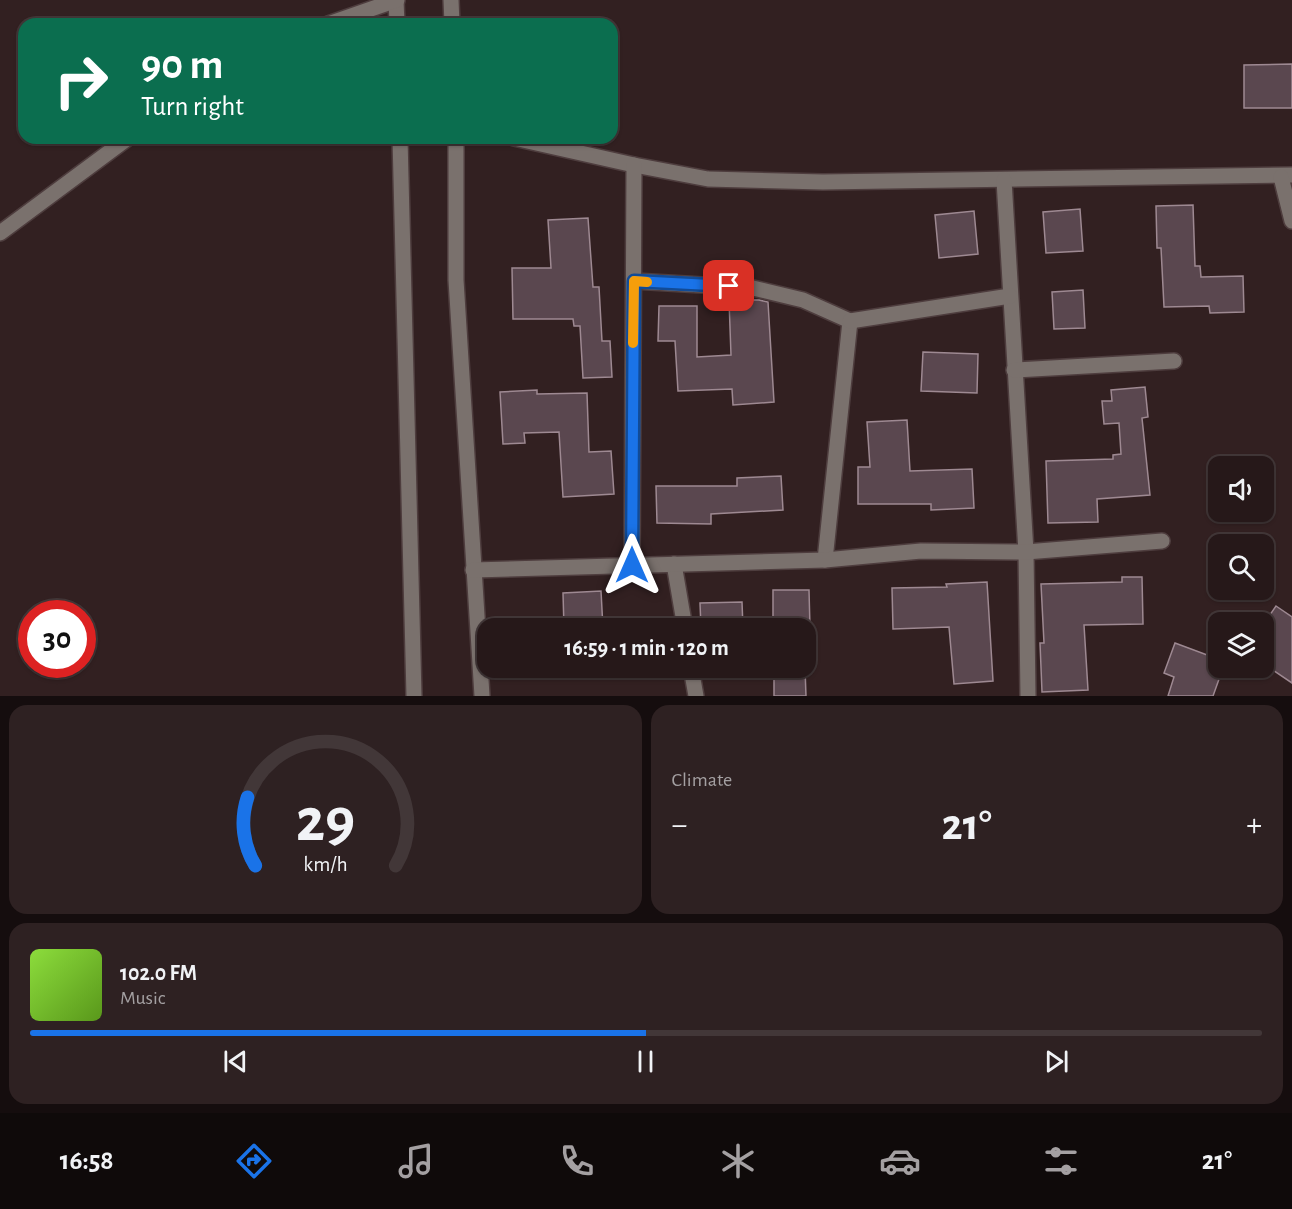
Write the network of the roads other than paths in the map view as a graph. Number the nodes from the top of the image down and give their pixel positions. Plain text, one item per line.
1 (397, 0) edge
2 (451, 0) edge
3 (345, 18) edge
4 (397, 18) edge
5 (452, 18) edge
6 (120, 144) edge
7 (400, 144) edge
8 (456, 144) edge
9 (541, 144) edge
10 (634, 165) junction
11 (1286, 176) edge
12 (1004, 180) junction
13 (1292, 221) edge
14 (0, 233) edge
15 (634, 281) junction
16 (1010, 296) junction
17 (850, 321) junction
18 (1174, 361) dead end
19 (1014, 370) junction
20 (1162, 540) dead end
21 (1026, 552) junction
22 (825, 560) junction
23 (674, 564) junction
24 (632, 565) junction
25 (473, 570) junction
26 (683, 618) edge
27 (693, 678) edge
28 (414, 696) edge
29 (482, 696) edge
30 (696, 696) edge
31 (1028, 696) edge

1 - 3 street
1 - 4 street
2 - 5 street
6 - 14 street
7 - 28 street
8 - 25 street
9 - 10 street
10 - 12 street
10 - 15 street
11 - 12 street
11 - 13 street
12 - 16 street
15 - 17 street
15 - 24 street
16 - 17 street
16 - 19 street
17 - 22 street
18 - 19 street
19 - 21 street
20 - 21 street
21 - 22 street
21 - 31 street
22 - 23 street
23 - 24 street
23 - 26 street
24 - 25 street
25 - 29 street
27 - 30 street

